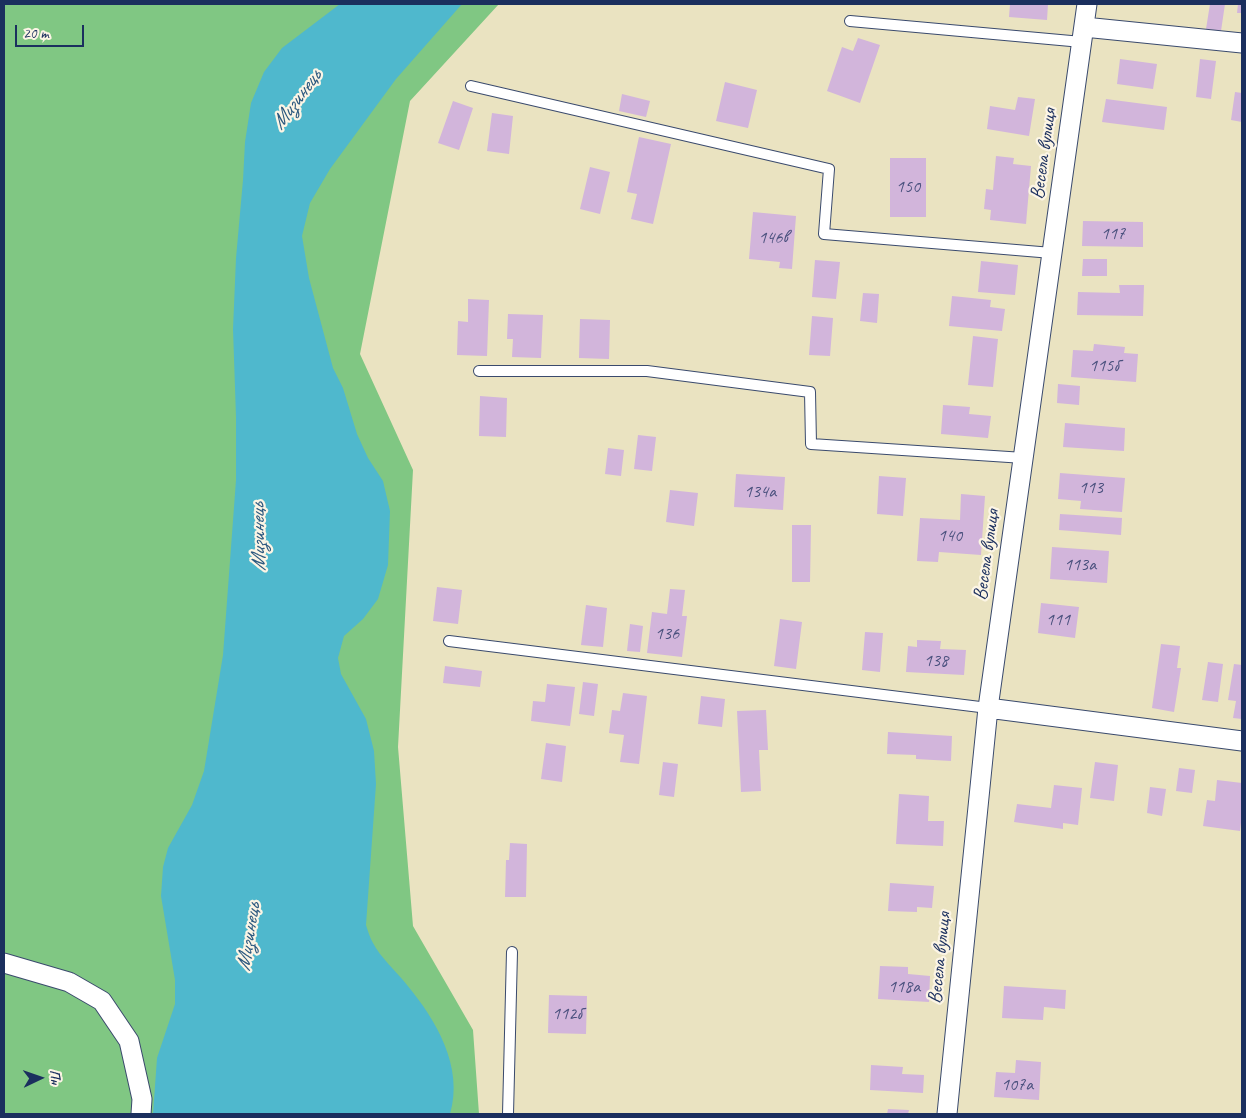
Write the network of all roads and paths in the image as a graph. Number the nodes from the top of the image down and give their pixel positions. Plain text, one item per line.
1 (1087, 4) edge
2 (850, 21) dead end
3 (1083, 34) junction
4 (1242, 43) edge
5 (471, 86) dead end
6 (1052, 253) junction
7 (479, 371) dead end
8 (1024, 458) junction
9 (448, 641) dead end
10 (988, 708) junction
11 (1242, 741) edge
12 (512, 952) dead end
13 (4, 963) edge
14 (141, 1114) edge
15 (508, 1114) edge
16 (946, 1114) edge

1 - 3 street, Весела вулиця
2 - 3 lane
3 - 4 street
3 - 6 street, Весела вулиця
5 - 6 lane
6 - 8 street, Весела вулиця
7 - 8 lane
8 - 10 street, Весела вулиця
9 - 10 lane
10 - 11 street
10 - 16 street, Весела вулиця
12 - 15 lane
13 - 14 street

